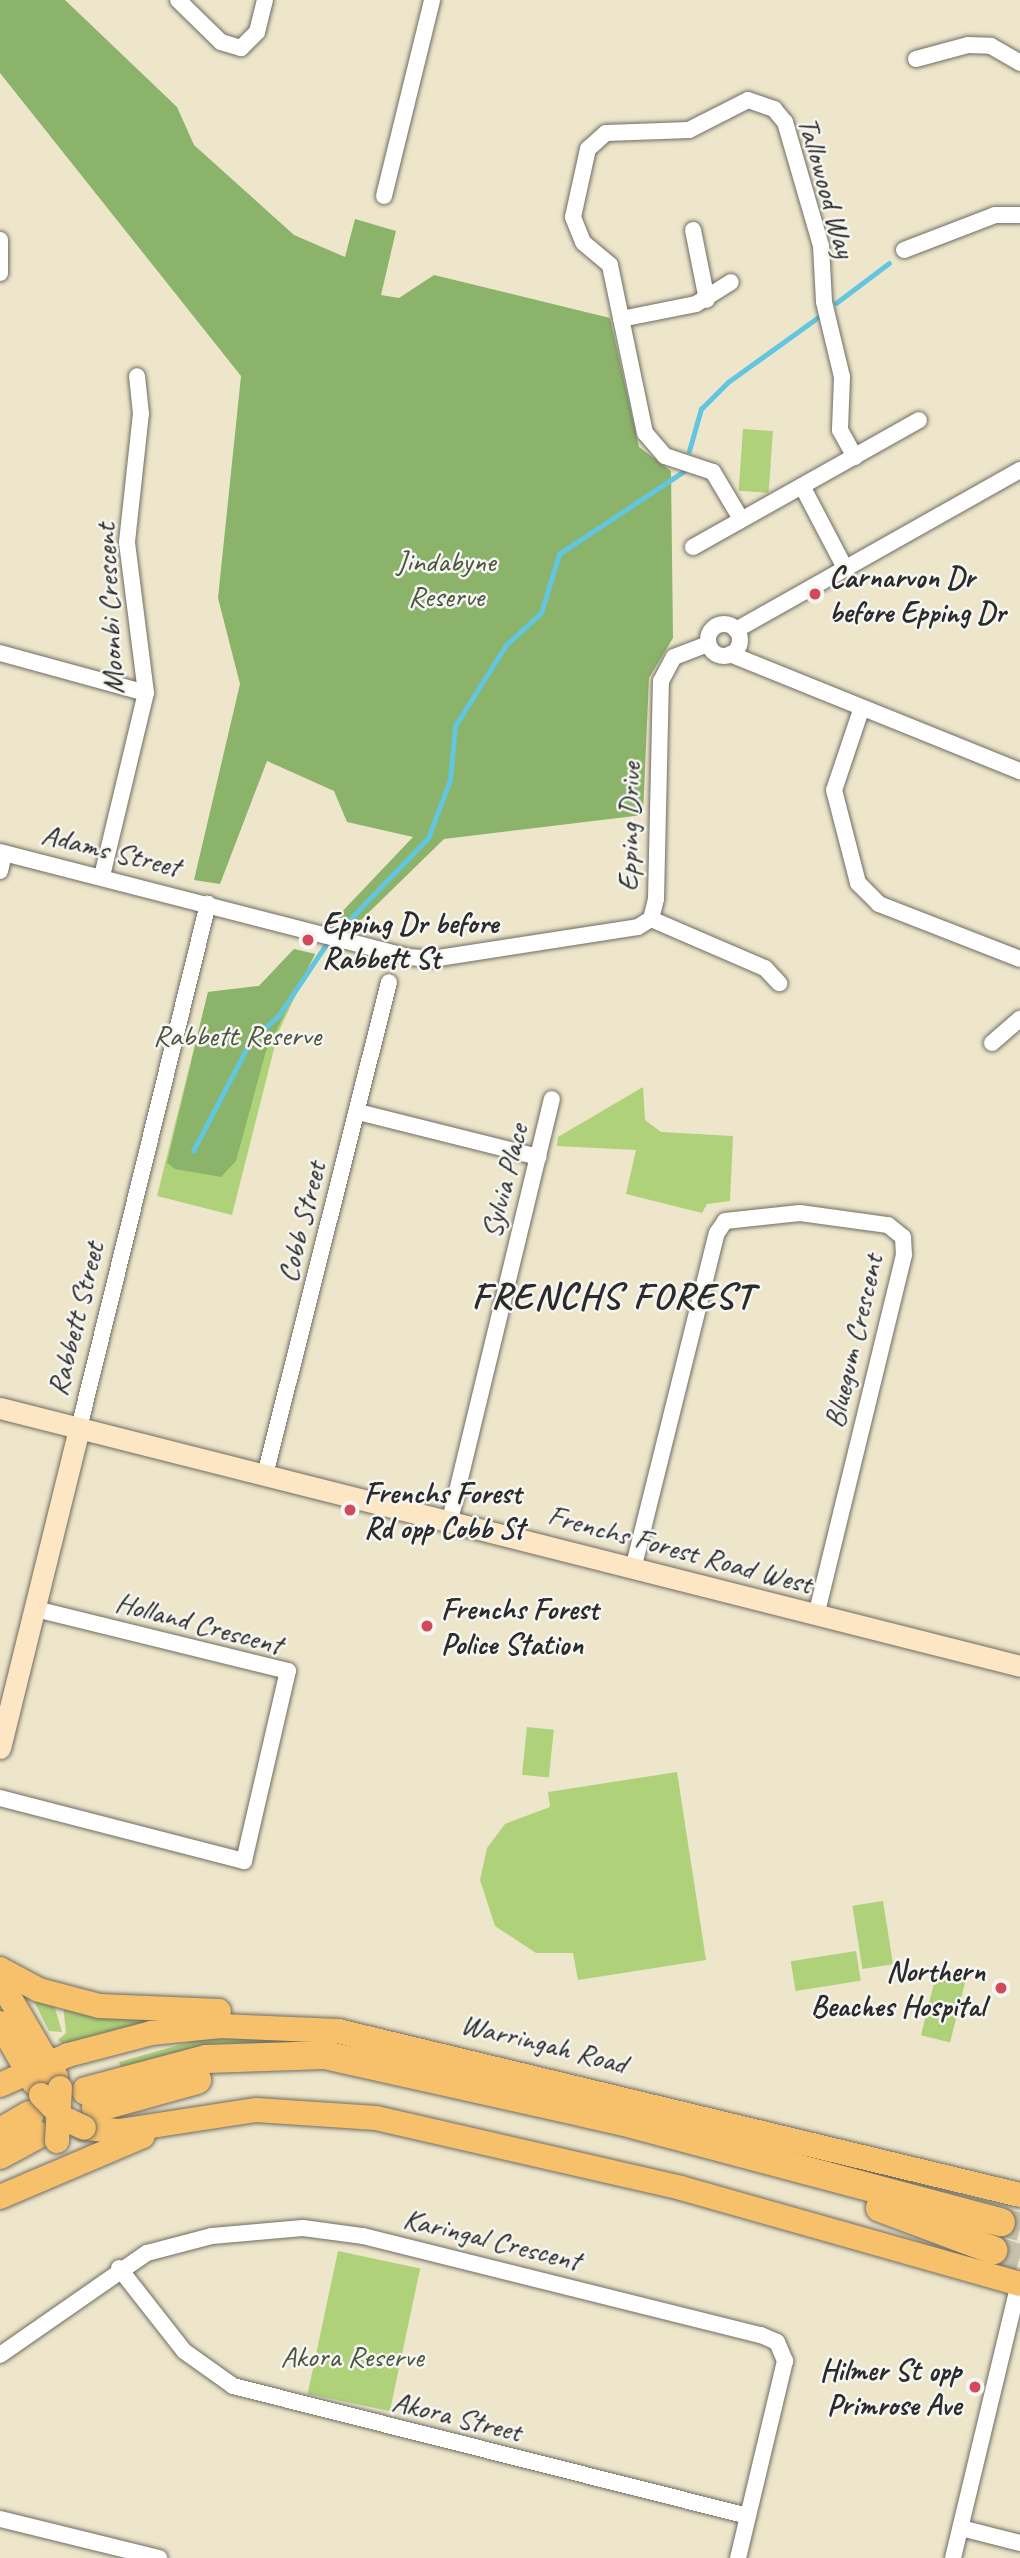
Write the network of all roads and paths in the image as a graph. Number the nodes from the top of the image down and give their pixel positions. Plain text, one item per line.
1 (178, 0) edge
2 (265, 0) edge
3 (432, 0) edge
4 (916, 59) dead end
5 (1020, 63) edge
6 (384, 196) dead end
7 (1020, 215) edge
8 (693, 230) dead end
9 (0, 240) edge
10 (904, 250) dead end
11 (0, 273) edge
12 (731, 282) dead end
13 (707, 300) junction
14 (621, 319) junction
15 (137, 376) dead end
16 (919, 420) dead end
17 (855, 457) junction
18 (1020, 470) edge
19 (802, 486) junction
20 (741, 519) junction
21 (693, 547) dead end
22 (844, 566) junction
23 (736, 630) junction
24 (708, 644) junction
25 (0, 653) edge
26 (730, 654) junction
27 (146, 693) junction
28 (861, 710) junction
29 (1020, 771) edge
30 (2, 853) edge
31 (0, 871) edge
32 (102, 876) junction
33 (208, 904) junction
34 (651, 919) junction
35 (1020, 959) edge
36 (389, 982) dead end
37 (779, 983) dead end
38 (1020, 1018) edge
39 (992, 1043) dead end
40 (552, 1099) dead end
41 (358, 1112) junction
42 (538, 1157) junction
43 (0, 1408) edge
44 (79, 1428) junction
45 (265, 1475) junction
46 (450, 1520) junction
47 (634, 1565) junction
48 (35, 1609) junction
49 (816, 1616) junction
50 (1020, 1666) edge
51 (0, 1748) edge
52 (0, 1798) edge
53 (0, 1969) edge
54 (0, 1980) edge
55 (0, 2023) edge
56 (402, 2042) junction
57 (37, 2067) junction
58 (0, 2085) edge
59 (61, 2113) junction
60 (182, 2119) junction
61 (0, 2132) edge
62 (0, 2155) edge
63 (1020, 2195) edge
64 (0, 2196) edge
65 (119, 2268) junction
66 (1020, 2283) edge
67 (0, 2355) edge
68 (748, 2516) junction
69 (0, 2519) edge
70 (961, 2528) junction
71 (1020, 2543) edge
72 (134, 2555) edge
73 (159, 2558) edge
74 (738, 2558) edge
75 (953, 2558) edge

1 - 2 street
3 - 6 street
4 - 5 street
7 - 10 street
8 - 13 street
9 - 11 street
12 - 13 street
13 - 14 street
14 - 17 street, Tallowood Way
14 - 20 street, Tallowood Way
15 - 27 street, Moonbi Crescent
16 - 17 street
17 - 19 street
18 - 22 street
19 - 20 street
19 - 22 street
20 - 21 street
22 - 23 street
23 - 24 street
23 - 26 street
24 - 26 street
24 - 34 street, Epping Drive
25 - 27 street
26 - 28 street
27 - 32 street, Moonbi Crescent
28 - 29 street
28 - 35 street
30 - 31 street
30 - 32 street, Adams Street
32 - 33 street, Adams Street
33 - 34 street, Epping Drive
33 - 44 street, Rabbett Street
34 - 37 street
36 - 41 street, Cobb Street
38 - 39 street
40 - 42 street, Sylvia Place
41 - 42 street
41 - 45 street, Cobb Street
42 - 46 street, Sylvia Place
43 - 44 main road, Frenchs Forest Road West
44 - 45 main road, Frenchs Forest Road West
44 - 48 main road, Rabbett Street
45 - 46 main road, Frenchs Forest Road West
46 - 47 main road, Frenchs Forest Road West
47 - 49 main road, Frenchs Forest Road West
47 - 49 street, Bluegum Crescent
48 - 51 main road, Rabbett Street
48 - 52 street, Holland Crescent
49 - 50 main road, Frenchs Forest Road West
53 - 56 main road
54 - 57 main road
55 - 57 main road
56 - 57 main road, Warringah Road
56 - 63 main road, Warringah Road
57 - 58 main road, Warringah Road
57 - 59 main road
59 - 59 highway, Warringah Road
59 - 60 main road
59 - 61 highway, Warringah Road
59 - 62 highway, Warringah Road
59 - 64 main road
60 - 64 main road
60 - 66 main road
65 - 67 street, Karingal Crescent
65 - 68 street, Akora Street
65 - 68 street, Karingal Crescent
66 - 70 street
68 - 74 street, Karingal Crescent
69 - 72 street
70 - 71 street
70 - 75 street
72 - 73 street

